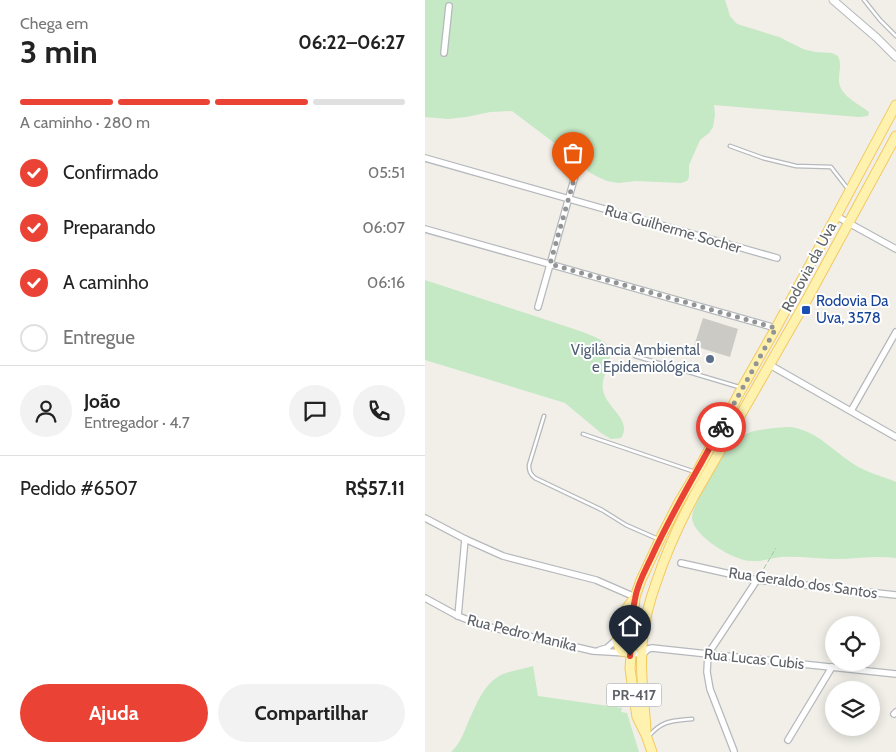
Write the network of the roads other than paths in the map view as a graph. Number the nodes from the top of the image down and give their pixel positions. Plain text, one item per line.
1 (833, 0) edge
2 (864, 0) edge
3 (449, 6) dead end
4 (896, 36) edge
5 (444, 53) dead end
6 (896, 57) edge
7 (896, 105) edge
8 (896, 136) edge
9 (731, 146) dead end
10 (582, 151) dead end
11 (425, 158) edge
12 (849, 191) junction
13 (569, 199) junction
14 (836, 216) junction
15 (848, 222) junction
16 (425, 229) edge
17 (896, 249) edge
18 (777, 258) dead end
19 (550, 264) junction
20 (538, 306) dead end
21 (776, 328) junction
22 (896, 332) edge
23 (635, 356) dead end
24 (770, 365) junction
25 (741, 388) junction
26 (851, 411) junction
27 (544, 416) dead end
28 (583, 434) dead end
29 (896, 437) edge
30 (697, 472) junction
31 (425, 518) edge
32 (465, 539) junction
33 (660, 540) junction
34 (681, 563) dead end
35 (757, 580) junction
36 (896, 595) edge
37 (635, 597) junction
38 (425, 598) edge
39 (458, 616) junction
40 (617, 639) junction
41 (593, 651) junction
42 (630, 653) junction
43 (643, 654) junction
44 (707, 654) junction
45 (825, 666) edge
46 (830, 671) edge
47 (869, 671) edge
48 (896, 674) edge
49 (692, 719) dead end
50 (647, 737) junction
51 (787, 740) dead end
52 (734, 751) edge
53 (652, 752) edge

1 - 6 street
2 - 4 lane
3 - 5 street
7 - 12 main road, Rodovia da Uva / PR-417
8 - 15 main road, Rodovia da Uva / PR-417
9 - 12 lane
10 - 13 street
11 - 13 street, Rua Guilherme Socher
12 - 14 main road, Rodovia da Uva / PR-417
13 - 18 street, Rua Guilherme Socher
13 - 19 street
14 - 15 street
14 - 21 main road, Rodovia da Uva / PR-417
15 - 17 street
15 - 24 main road, Rodovia da Uva / PR-417
16 - 19 street
19 - 20 street
19 - 21 street
21 - 25 main road, Rodovia da Uva / PR-417
22 - 26 street
23 - 25 lane
24 - 26 street
24 - 43 main road, Rodovia da Uva / PR-417
25 - 30 main road, Rodovia da Uva / PR-417
26 - 29 street
27 - 33 lane
28 - 30 lane
30 - 33 main road, Rodovia da Uva / PR-417
31 - 32 street
32 - 37 street
32 - 39 street
33 - 37 main road, Rodovia da Uva / PR-417
34 - 35 street, Rua Geraldo dos Santos
35 - 36 street, Rua Geraldo dos Santos
35 - 44 street
37 - 40 main road
37 - 42 main road, Rodovia da Uva / PR-417
38 - 39 street, Rua Pedro Manika
39 - 41 street, Rua Pedro Manika
40 - 41 street, Rua Pedro Manika
40 - 42 main road
41 - 42 street, Rua Pedro Manika
42 - 43 street, Rua Pedro Manika
42 - 50 main road, Rodovia da Uva / PR-417
43 - 44 street, Rua Lucas Cubis
43 - 50 main road, Rodovia da Uva / PR-417
44 - 45 street, Rua Lucas Cubis
44 - 52 street
46 - 51 street
47 - 48 street, Rua Lucas Cubis
49 - 50 lane
50 - 53 main road, Rodovia da Uva / PR-417

